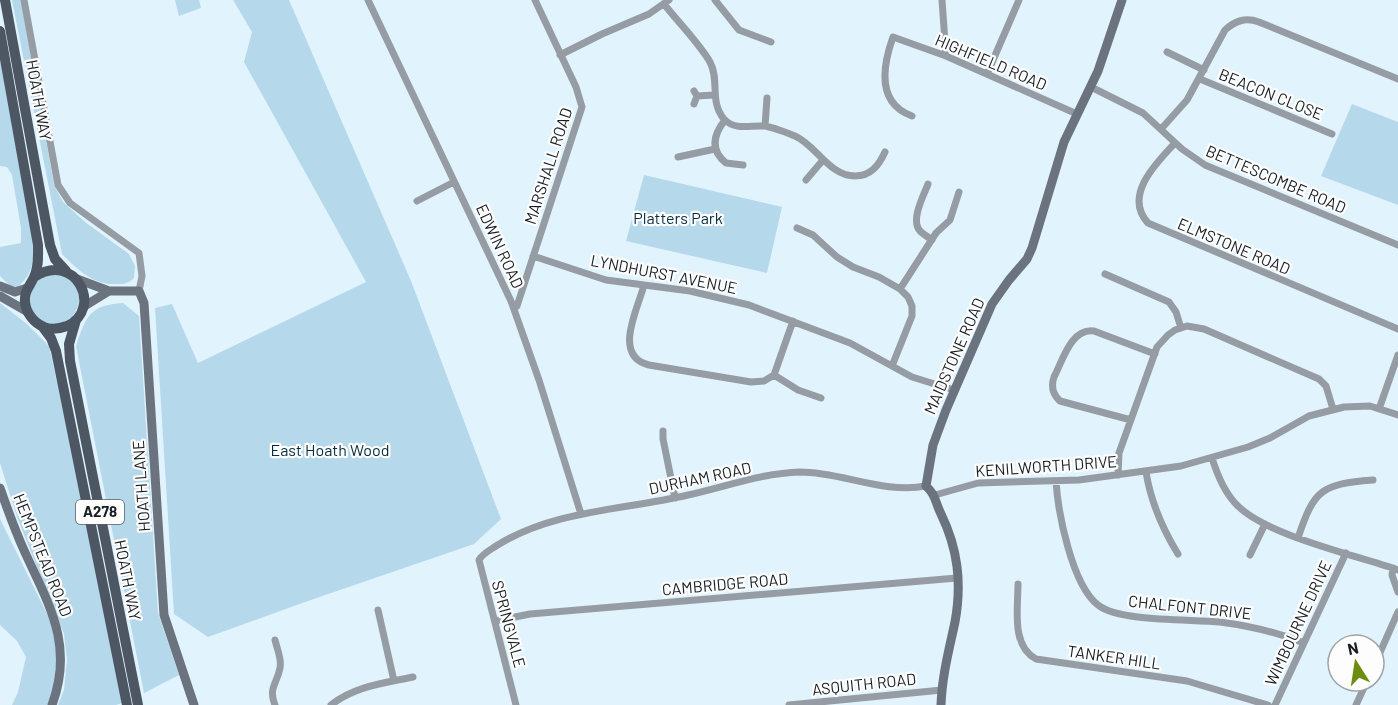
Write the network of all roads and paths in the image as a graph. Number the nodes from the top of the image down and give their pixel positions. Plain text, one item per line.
1 (5, 0) edge
2 (24, 0) edge
3 (368, 0) edge
4 (535, 0) edge
5 (715, 0) edge
6 (942, 0) edge
7 (1019, 0) edge
8 (1122, 0) edge
9 (666, 2) edge
10 (0, 31) edge
11 (771, 42) dead end
12 (1167, 52) dead end
13 (560, 55) junction
14 (946, 56) junction
15 (1204, 70) junction
16 (987, 74) junction
17 (1200, 79) junction
18 (1398, 79) edge
19 (1091, 87) junction
20 (714, 95) junction
21 (758, 96) dead end
22 (694, 104) dead end
23 (1077, 114) junction
24 (912, 116) dead end
25 (725, 120) junction
26 (765, 126) junction
27 (1161, 128) junction
28 (1332, 134) dead end
29 (1175, 143) junction
30 (715, 149) junction
31 (678, 157) dead end
32 (886, 157) dead end
33 (823, 160) junction
34 (743, 165) dead end
35 (454, 182) junction
36 (806, 183) dead end
37 (928, 184) dead end
38 (959, 192) dead end
39 (417, 201) dead end
40 (797, 228) dead end
41 (932, 240) junction
42 (1398, 245) edge
43 (534, 256) junction
44 (66, 271) junction
45 (1104, 274) dead end
46 (34, 277) junction
47 (77, 279) junction
48 (644, 285) junction
49 (0, 286) edge
50 (27, 288) junction
51 (900, 289) junction
52 (109, 291) junction
53 (139, 291) junction
54 (0, 296) edge
55 (83, 307) junction
56 (514, 309) junction
57 (28, 312) junction
58 (76, 319) junction
59 (793, 321) junction
60 (42, 326) junction
61 (1181, 328) junction
62 (1398, 329) edge
63 (1155, 354) junction
64 (1398, 355) edge
65 (892, 366) junction
66 (774, 375) junction
67 (954, 390) junction
68 (821, 398) dead end
69 (1333, 409) junction
70 (1379, 409) junction
71 (1398, 415) edge
72 (1131, 420) junction
73 (663, 431) dead end
74 (1212, 458) junction
75 (1146, 472) junction
76 (1119, 475) junction
77 (1373, 480) dead end
78 (1056, 481) junction
79 (926, 486) junction
80 (0, 488) edge
81 (935, 495) junction
82 (675, 498) junction
83 (581, 514) junction
84 (1265, 524) junction
85 (1299, 538) junction
86 (487, 552) joint
87 (1346, 552) junction
88 (1178, 554) dead end
89 (1250, 555) dead end
90 (1396, 569) edge
91 (957, 578) junction
92 (1018, 584) dead end
93 (1398, 592) edge
94 (378, 610) dead end
95 (1398, 612) edge
96 (495, 621) junction
97 (1386, 639) edge
98 (275, 640) dead end
99 (1304, 643) junction
100 (413, 676) dead end
101 (393, 681) junction
102 (942, 690) junction
103 (52, 705) edge
104 (127, 705) edge
105 (138, 705) edge
106 (194, 705) edge
107 (275, 705) edge
108 (331, 705) edge
109 (516, 705) edge
110 (789, 705) edge
111 (941, 705) edge
112 (1268, 705) edge
113 (1275, 705) edge

1 - 44 main road, HOATH WAY
2 - 53 street
3 - 35 street, EDWIN ROAD
4 - 13 street, MARSHALL ROAD
5 - 11 street
6 - 14 street
7 - 16 street
8 - 19 street, MAIDSTONE ROAD
9 - 13 street
9 - 20 street
10 - 46 main road, HOATH WAY
12 - 15 street
13 - 43 street, MARSHALL ROAD
14 - 16 street, HIGHFIELD ROAD
14 - 24 street, HIGHFIELD ROAD
15 - 17 street
15 - 18 street
16 - 23 street, HIGHFIELD ROAD
17 - 27 street
17 - 28 street, BEACON CLOSE
19 - 23 street, MAIDSTONE ROAD
19 - 27 street, BETTESCOMBE ROAD
20 - 22 street
20 - 25 street
21 - 26 street
23 - 67 street, MAIDSTONE ROAD
25 - 26 street
25 - 30 street
26 - 33 street
27 - 29 street, BETTESCOMBE ROAD
29 - 42 street, BETTESCOMBE ROAD
29 - 62 street, ELMSTONE ROAD
30 - 31 street
30 - 34 street
32 - 33 street
33 - 36 street
35 - 39 street
35 - 56 street, EDWIN ROAD
37 - 41 street
38 - 41 street
40 - 51 street
41 - 51 street
43 - 48 street, LYNDHURST AVENUE
43 - 56 street, MARSHALL ROAD
44 - 46 main road
44 - 47 main road
45 - 61 street
46 - 50 main road
47 - 52 street
47 - 55 main road
48 - 59 street, LYNDHURST AVENUE
48 - 66 street
49 - 50 street
50 - 57 main road
51 - 65 street
52 - 53 street
52 - 55 street
53 - 106 street, HOATH LANE
54 - 57 street
55 - 58 main road
56 - 83 street, EDWIN ROAD
57 - 60 main road
58 - 60 main road
58 - 105 main road, HOATH WAY / A278
59 - 65 street, LYNDHURST AVENUE
59 - 66 street
60 - 104 main road, HOATH WAY / A278
61 - 63 street
61 - 69 street
63 - 72 street
63 - 72 street
64 - 70 street
65 - 67 street, LYNDHURST AVENUE
66 - 68 street
67 - 79 street, MAIDSTONE ROAD
69 - 70 street, KENILWORTH DRIVE
69 - 74 street, KENILWORTH DRIVE
70 - 71 street, KENILWORTH DRIVE
72 - 76 street
73 - 82 street
74 - 75 street, KENILWORTH DRIVE
74 - 84 street
75 - 76 street, KENILWORTH DRIVE
75 - 88 street
76 - 78 street, KENILWORTH DRIVE
77 - 85 street
78 - 81 street, KENILWORTH DRIVE
78 - 99 street, CHALFONT DRIVE
79 - 81 street
79 - 82 street, DURHAM ROAD
80 - 103 street, HEMPSTEAD ROAD
81 - 91 street
82 - 83 street, DURHAM ROAD
83 - 86 street, DURHAM ROAD
84 - 85 street
84 - 89 street
85 - 87 street
86 - 96 street, SPRINGVALE
87 - 90 street
87 - 99 street, WIMBOURNE DRIVE
90 - 93 street
91 - 96 street, CAMBRIDGE ROAD
91 - 102 street
92 - 112 street, TANKER HILL
94 - 101 street
95 - 97 street
96 - 109 street, SPRINGVALE
98 - 107 street
99 - 113 street, WIMBOURNE DRIVE
100 - 101 street
101 - 108 street
102 - 110 street, ASQUITH ROAD
102 - 111 street

